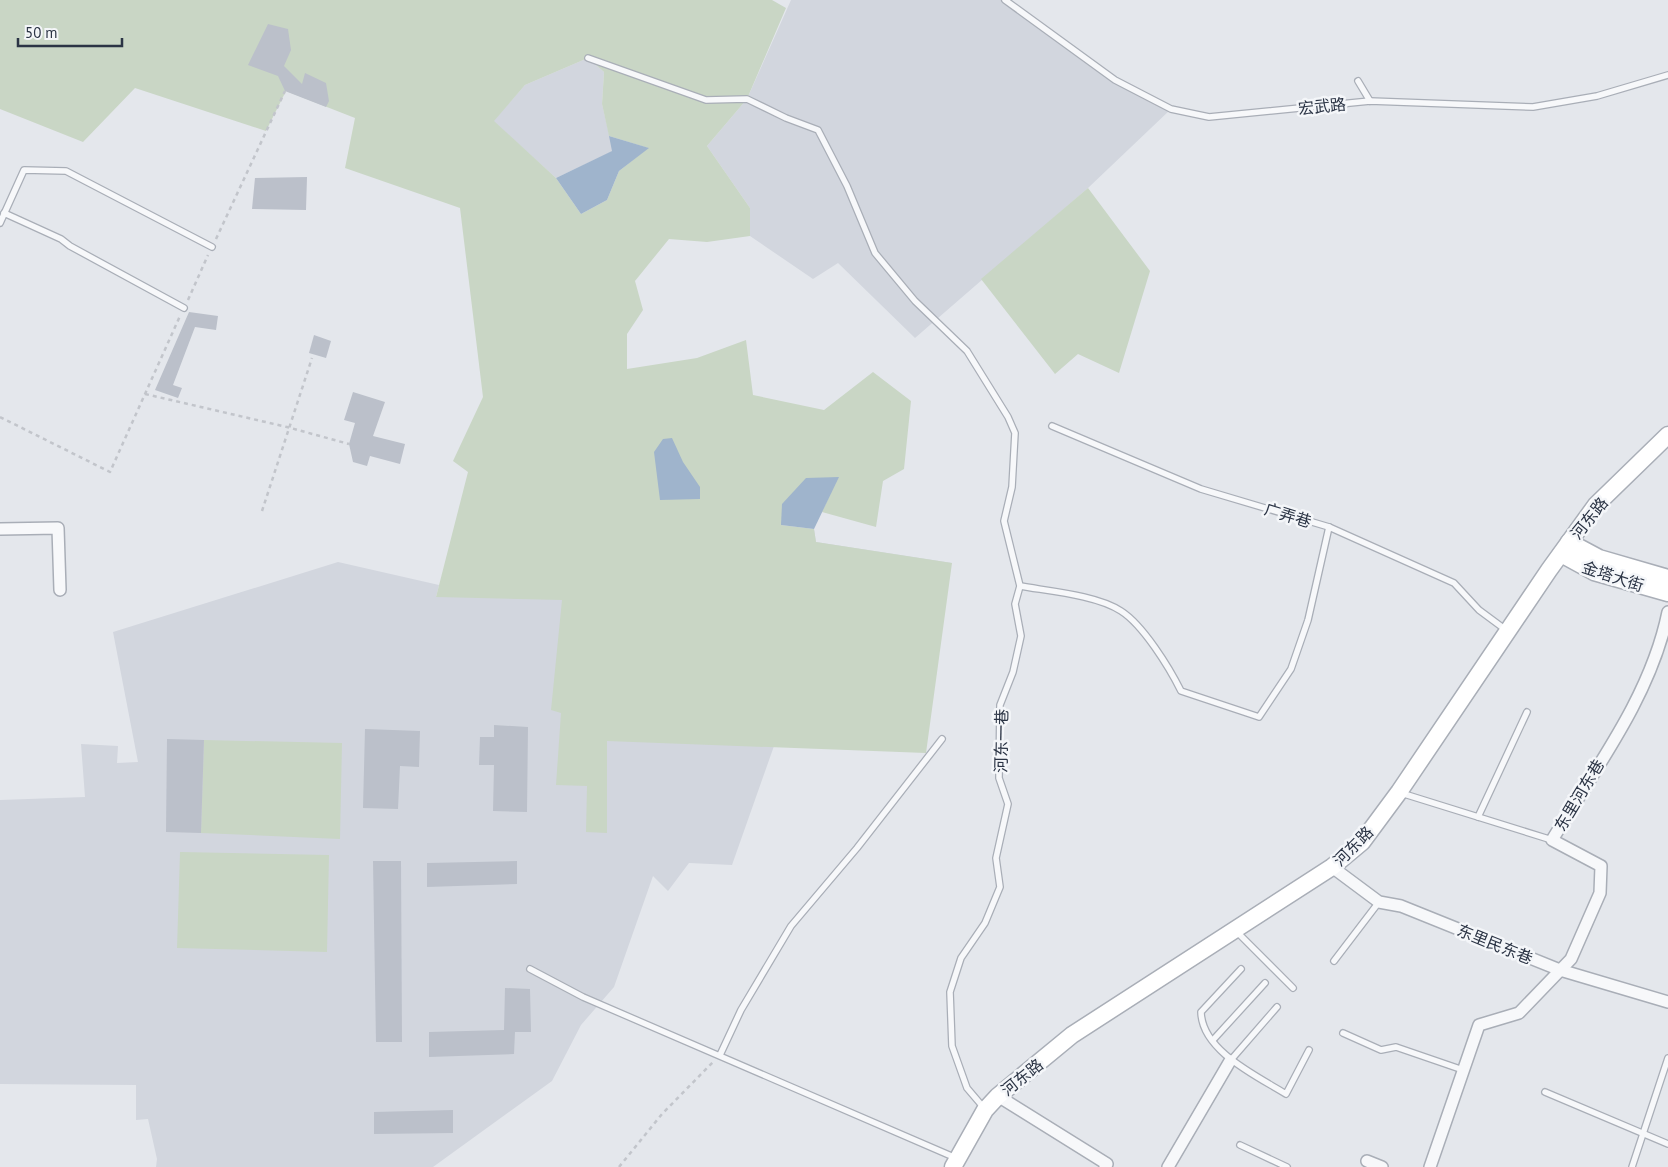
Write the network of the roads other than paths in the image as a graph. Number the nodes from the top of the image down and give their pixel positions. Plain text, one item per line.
1 (1005, 0) edge
2 (588, 58) dead end
3 (1668, 75) edge
4 (1358, 81) dead end
5 (1370, 101) junction
6 (4, 213) junction
7 (0, 223) edge
8 (212, 247) road end
9 (184, 308) road end
10 (1052, 426) dead end
11 (1668, 436) edge
12 (1329, 527) junction
13 (0, 529) edge
14 (1565, 548) junction
15 (1668, 578) edge
16 (1020, 586) junction
17 (60, 590) dead end
18 (1668, 593) edge
19 (1668, 612) edge
20 (1508, 631) junction
21 (1665, 636) edge
22 (1528, 712) dead end
23 (942, 740) dead end
24 (1399, 792) junction
25 (1478, 817) junction
26 (1552, 840) junction
27 (1332, 867) junction
28 (1379, 902) junction
29 (1235, 930) junction
30 (1334, 961) dead end
31 (530, 969) dead end
32 (1241, 969) dead end
33 (1560, 970) junction
34 (1265, 983) dead end
35 (1293, 988) dead end
36 (1668, 1002) edge
37 (1277, 1007) dead end
38 (1343, 1033) dead end
39 (1213, 1040) junction
40 (1309, 1050) dead end
41 (720, 1055) junction
42 (1668, 1058) edge
43 (1230, 1061) junction
44 (1463, 1070) junction
45 (1545, 1092) dead end
46 (998, 1096) junction
47 (985, 1110) junction
48 (1644, 1135) junction
49 (1668, 1144) edge
50 (1240, 1145) dead end
51 (1366, 1161) dead end
52 (956, 1163) edge
53 (1105, 1167) edge
54 (1168, 1167) edge
55 (1288, 1167) edge
56 (1382, 1167) edge
57 (1430, 1167) edge
58 (1632, 1167) edge

1 - 5 lane, 宏武路
2 - 16 lane, 河东一巷
3 - 5 lane, 宏武路
4 - 5 lane
6 - 7 lane
6 - 8 lane
6 - 9 lane
10 - 12 lane, 广弄巷
11 - 14 main road, 河东路
12 - 16 lane
12 - 20 lane, 广弄巷
13 - 17 street
14 - 15 main road, 金塔大街
14 - 18 main road, 金塔大街
14 - 20 main road, 河东路
16 - 47 lane, 河东一巷
19 - 21 street, 东里河东巷
20 - 24 main road, 河东路
21 - 26 street, 东里河东巷
22 - 25 lane
23 - 41 lane
24 - 25 lane
24 - 27 main road, 河东路
25 - 26 lane
26 - 33 street, 东里河东巷
27 - 28 street, 东里民东巷
27 - 29 main road, 河东路
28 - 30 lane
28 - 33 street, 东里民东巷
29 - 35 lane
29 - 46 main road, 河东路
31 - 41 lane
32 - 39 lane
33 - 36 street, 东里民东巷
33 - 44 street, 东里河东巷
34 - 39 lane
37 - 43 lane
38 - 44 lane
39 - 43 lane
40 - 43 lane
41 - 52 lane
42 - 48 lane
43 - 54 street
44 - 57 street, 东里河东巷
45 - 48 lane
46 - 47 main road, 河东路
46 - 53 street
47 - 52 main road, 河东路
48 - 49 lane
48 - 58 lane
50 - 55 lane
51 - 56 street

